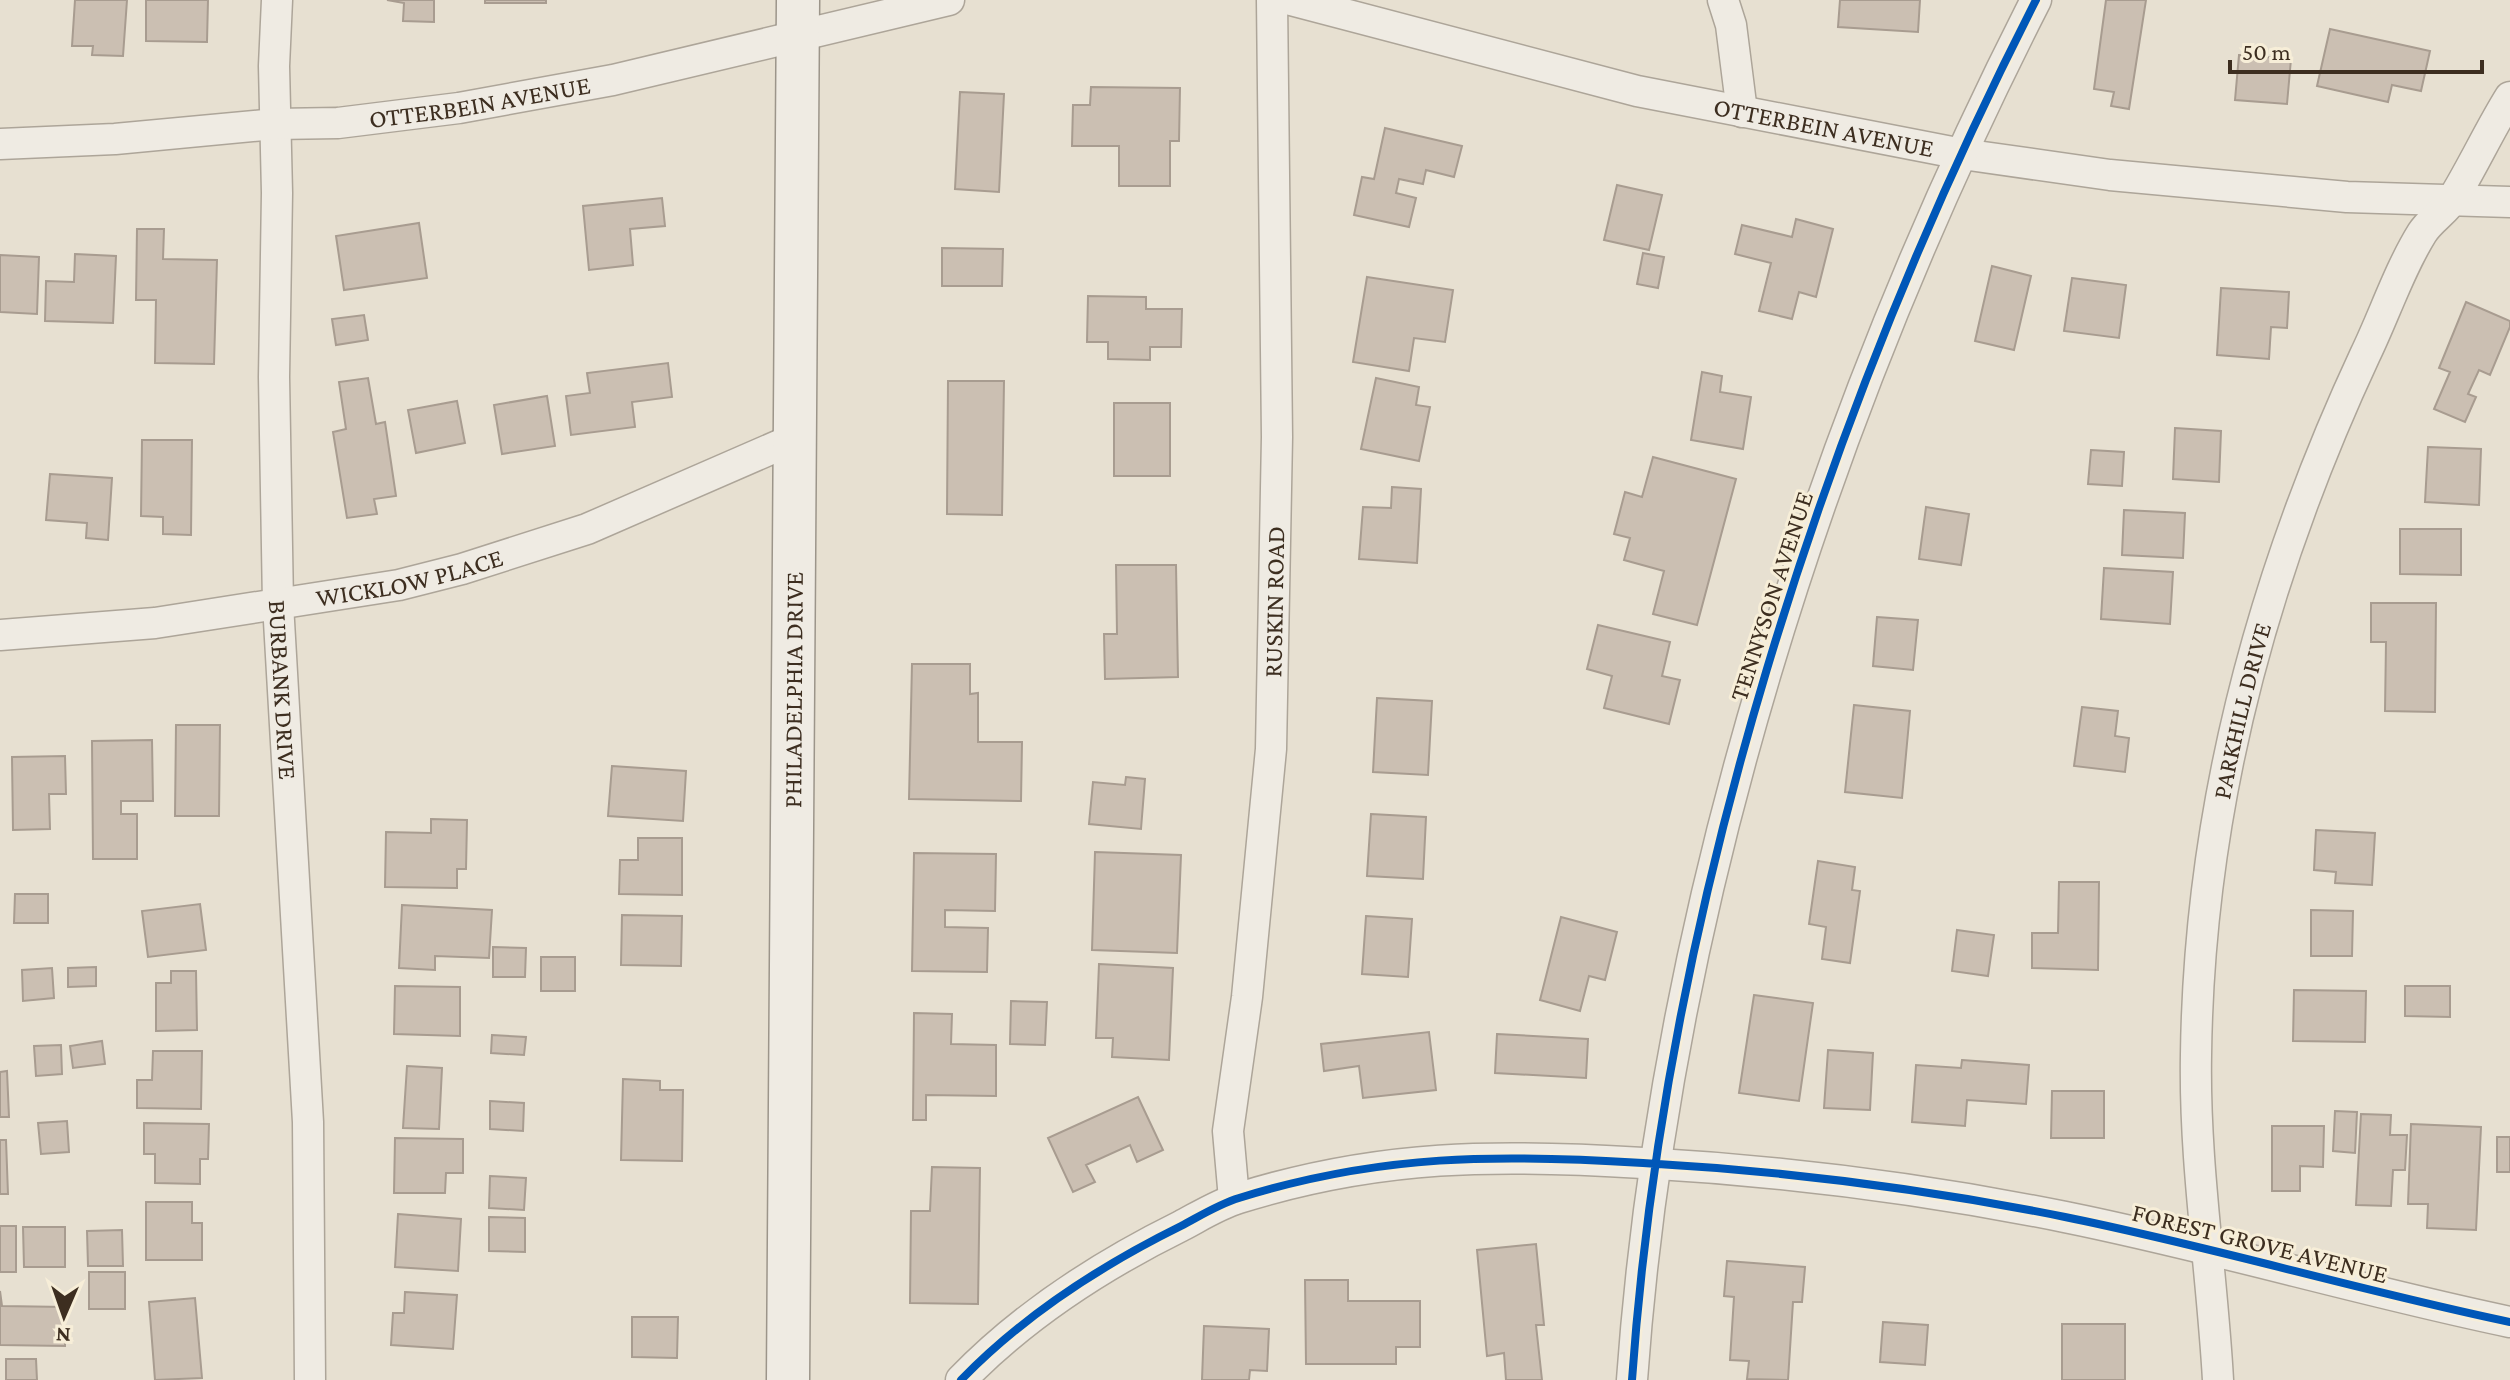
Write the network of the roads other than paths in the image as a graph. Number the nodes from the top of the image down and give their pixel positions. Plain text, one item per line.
1 (277, 0) edge
2 (949, 0) edge
3 (1272, 0) edge
4 (1291, 0) edge
5 (1723, 0) edge
6 (2036, 0) edge
7 (798, 18) edge
8 (2510, 97) edge
9 (1742, 112) junction
10 (275, 124) junction
11 (0, 144) edge
12 (1962, 154) junction
13 (2452, 201) junction
14 (2510, 202) edge
15 (796, 438) junction
16 (278, 604) junction
17 (0, 635) edge
18 (1656, 1163) junction
19 (1234, 1199) junction
20 (2207, 1250) junction
21 (2510, 1322) edge
22 (310, 1380) edge
23 (788, 1380) edge
24 (961, 1380) edge
25 (1632, 1380) edge
26 (2218, 1380) edge

1 - 10 street, BURBANK DRIVE
2 - 7 street, OTTERBEIN AVENUE
3 - 19 street, RUSKIN ROAD
4 - 9 street, OTTERBEIN AVENUE
5 - 9 street
6 - 12 street, TENNYSON AVENUE
7 - 10 street, OTTERBEIN AVENUE
7 - 15 main road, PHILADELPHIA DRIVE
8 - 13 street, PARKHILL DRIVE
9 - 12 street, OTTERBEIN AVENUE
10 - 11 street, OTTERBEIN AVENUE
10 - 16 street, BURBANK DRIVE
12 - 13 street, OTTERBEIN AVENUE
12 - 18 street, TENNYSON AVENUE
13 - 14 street, OTTERBEIN AVENUE
13 - 20 street, PARKHILL DRIVE
15 - 16 street, WICKLOW PLACE
15 - 23 main road, PHILADELPHIA DRIVE
16 - 17 street, WICKLOW PLACE
16 - 22 street, BURBANK DRIVE
18 - 19 street, FOREST GROVE AVENUE
18 - 20 street, FOREST GROVE AVENUE
18 - 25 street, TENNYSON AVENUE
19 - 24 street, FOREST GROVE AVENUE
20 - 21 street, FOREST GROVE AVENUE
20 - 26 street, PARKHILL DRIVE

